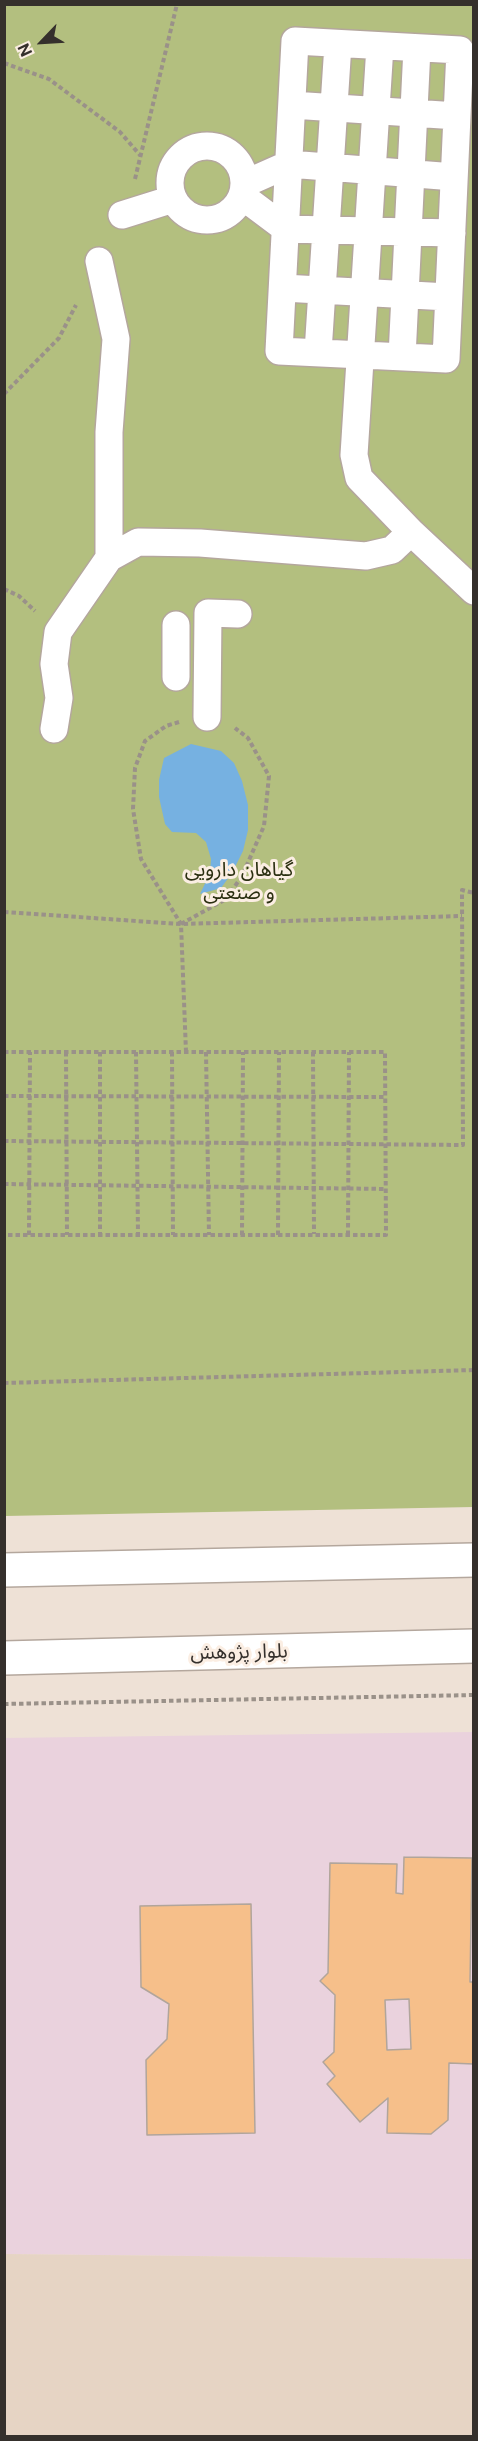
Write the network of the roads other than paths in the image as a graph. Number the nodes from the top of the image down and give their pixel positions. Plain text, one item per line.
1 (338, 44) junction
2 (380, 46) junction
3 (417, 48) junction
4 (292, 105) junction
5 (333, 108) junction
6 (375, 110) junction
7 (414, 113) junction
8 (457, 116) junction
9 (289, 164) junction
10 (330, 167) junction
11 (371, 170) junction
12 (411, 174) junction
13 (454, 177) junction
14 (243, 190) junction
15 (173, 199) junction
16 (122, 215) dead end
17 (286, 229) junction
18 (326, 230) junction
19 (367, 231) junction
20 (408, 232) junction
21 (452, 233) junction
22 (99, 261) dead end
23 (283, 288) junction
24 (322, 290) junction
25 (363, 292) junction
26 (405, 295) junction
27 (448, 297) junction
28 (318, 352) junction
29 (359, 355) junction
30 (402, 357) junction
31 (411, 532) junction
32 (109, 558) junction
33 (474, 591) edge
34 (238, 614) dead end
35 (176, 651) dead end
36 (208, 651) junction
37 (207, 717) road end
38 (54, 729) dead end
39 (474, 1560) edge
40 (4, 1570) edge
41 (474, 1646) edge
42 (4, 1658) edge

1 - 2 street
1 - 4 street
1 - 5 street
2 - 3 street
2 - 6 street
3 - 7 street
3 - 8 street
4 - 5 street
4 - 9 street
5 - 6 street
5 - 10 street
6 - 7 street
6 - 11 street
7 - 8 street
7 - 12 street
8 - 13 street
9 - 10 street
9 - 14 street
9 - 17 street
10 - 11 street
10 - 18 street
11 - 12 street
11 - 19 street
12 - 13 street
12 - 20 street
13 - 21 street
14 - 15 street
14 - 15 street
14 - 17 street
15 - 16 street
17 - 18 street
17 - 23 street
18 - 19 street
18 - 24 street
19 - 20 street
19 - 25 street
20 - 21 street
20 - 26 street
21 - 27 street
22 - 32 street
23 - 24 street
23 - 28 street
24 - 25 street
24 - 28 street
25 - 26 street
25 - 29 street
26 - 27 street
26 - 30 street
27 - 30 street
28 - 29 street
29 - 30 street
29 - 31 street
31 - 32 street
31 - 33 street
32 - 38 street
34 - 36 street
35 - 36 street
36 - 37 street
39 - 40 street
41 - 42 street, بلوار پژوهش

